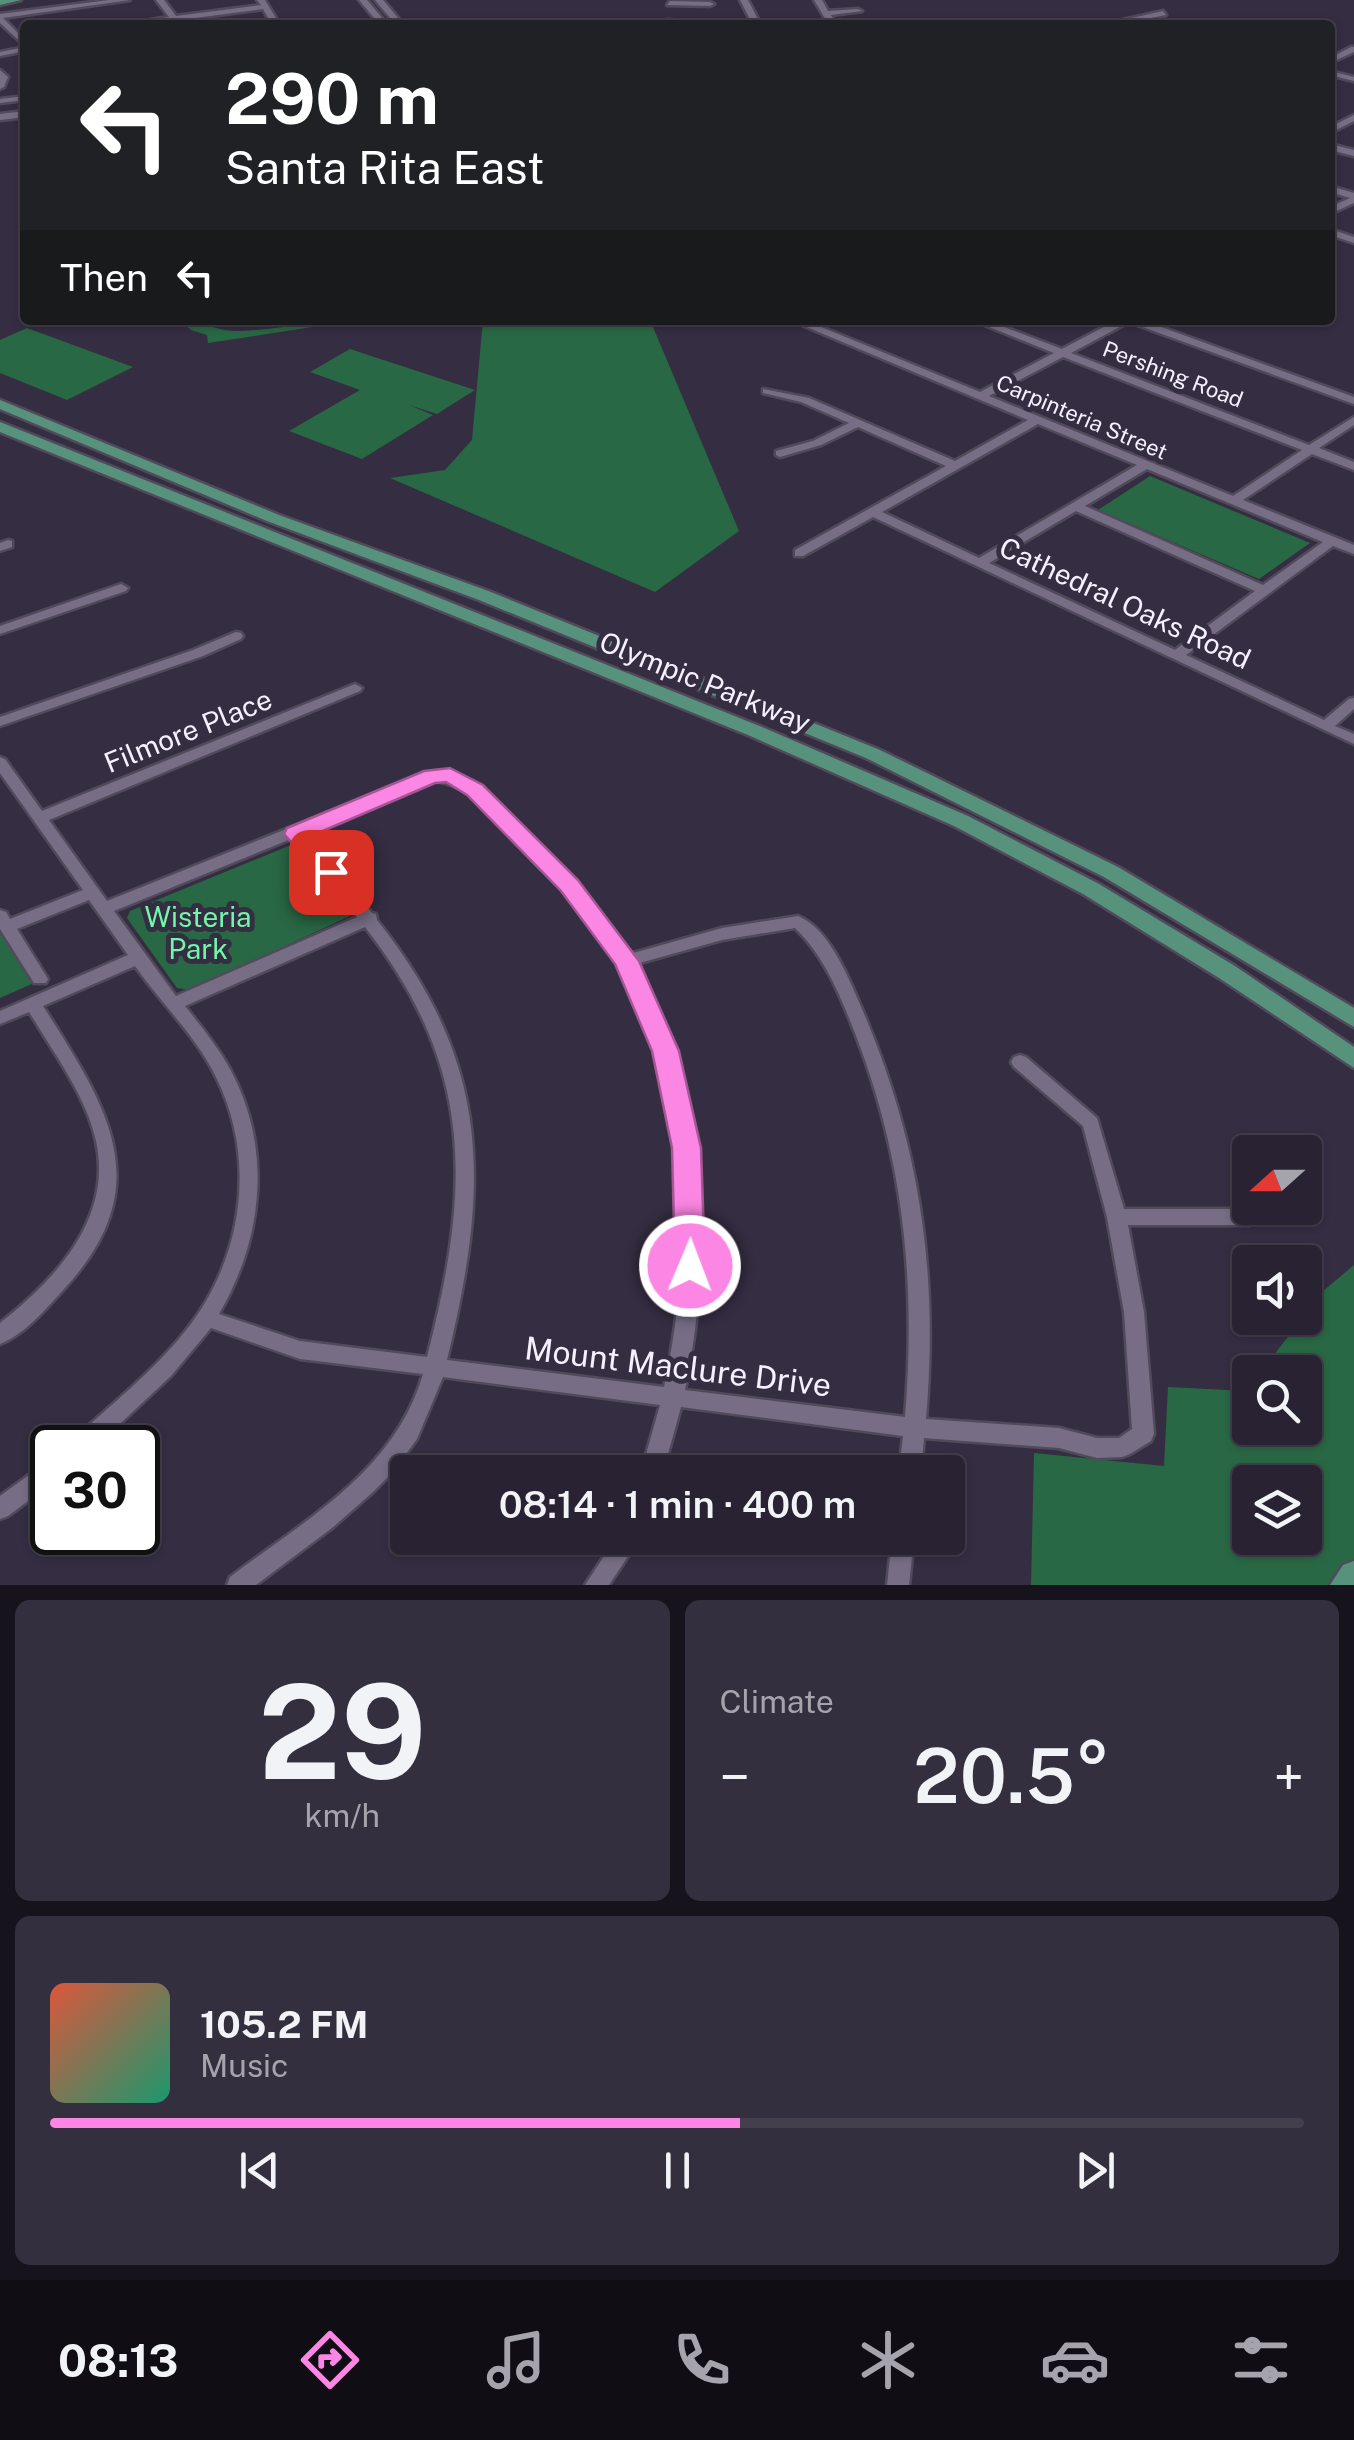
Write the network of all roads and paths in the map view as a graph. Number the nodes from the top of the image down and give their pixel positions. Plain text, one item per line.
1 (16, 0) edge
2 (127, 0) edge
3 (160, 0) edge
4 (363, 0) edge
5 (379, 0) edge
6 (818, 0) edge
7 (0, 2) edge
8 (675, 2) edge
9 (709, 2) edge
10 (263, 4) edge
11 (60, 8) junction
12 (858, 11) dead end
13 (1163, 12) dead end
14 (826, 13) junction
15 (393, 16) junction
16 (0, 18) edge
17 (173, 18) junction
18 (1133, 18) junction
19 (68, 20) edge
20 (143, 20) edge
21 (164, 20) edge
22 (380, 20) edge
23 (383, 20) edge
24 (396, 20) edge
25 (830, 20) edge
26 (1125, 20) edge
27 (1138, 20) edge
28 (20, 41) edge
29 (0, 72) edge
30 (0, 87) edge
31 (808, 325) edge
32 (990, 325) edge
33 (1118, 325) edge
34 (1142, 325) edge
35 (1063, 353) junction
36 (767, 391) dead end
37 (981, 396) junction
38 (1354, 401) edge
39 (0, 404) edge
40 (1037, 420) junction
41 (1354, 420) edge
42 (858, 422) junction
43 (0, 426) edge
44 (60, 429) junction
45 (38, 442) junction
46 (1312, 449) junction
47 (780, 453) dead end
48 (954, 465) junction
49 (1146, 466) junction
50 (1354, 466) edge
51 (1233, 501) junction
52 (1075, 506) junction
53 (874, 513) junction
54 (1332, 542) junction
55 (1354, 550) edge
56 (799, 552) dead end
57 (981, 562) junction
58 (120, 588) dead end
59 (1265, 590) junction
60 (0, 630) edge
61 (236, 636) dead end
62 (1176, 656) junction
63 (354, 688) dead end
64 (1354, 702) edge
65 (0, 722) edge
66 (1326, 726) junction
67 (1354, 740) edge
68 (0, 762) edge
69 (39, 818) junction
70 (295, 834) junction
71 (97, 901) junction
72 (370, 918) junction
73 (4, 922) edge
74 (138, 958) junction
75 (627, 961) junction
76 (40, 979) dead end
77 (33, 1004) junction
78 (174, 1004) junction
79 (0, 1018) edge
80 (1354, 1019) edge
81 (1354, 1059) edge
82 (1020, 1062) dead end
83 (1118, 1217) junction
84 (1232, 1217) edge
85 (206, 1318) junction
86 (0, 1335) edge
87 (434, 1368) junction
88 (674, 1395) junction
89 (103, 1425) edge
90 (915, 1428) junction
91 (657, 1455) edge
92 (912, 1455) edge
93 (30, 1487) edge
94 (0, 1510) edge
95 (617, 1555) edge
96 (901, 1555) edge
97 (1354, 1575) edge
98 (238, 1585) edge
99 (596, 1585) edge
100 (898, 1585) edge
101 (1345, 1585) edge

1 - 7 main road
2 - 11 street
2 - 20 street
3 - 17 street
4 - 22 street
5 - 15 street
6 - 14 street
8 - 9 street
10 - 17 street
11 - 16 street
11 - 19 street
12 - 14 street
13 - 18 street
14 - 25 street
15 - 23 street
15 - 24 street
16 - 28 street
17 - 21 street
18 - 26 street
18 - 27 street
29 - 30 street
31 - 37 street, Carpinteria Street
32 - 35 street, Pershing Road
33 - 35 street
34 - 38 street
35 - 37 street
35 - 46 street, Pershing Road
36 - 42 street
37 - 40 street, Carpinteria Street
39 - 44 main road, Olympic Parkway
40 - 48 street
40 - 49 street, Carpinteria Street
41 - 46 street
42 - 47 street
42 - 48 street
43 - 45 main road, Olympic Parkway
44 - 45 main road
44 - 80 main road, Olympic Parkway
45 - 81 main road, Olympic Parkway
46 - 50 street, Pershing Road
46 - 51 street
48 - 53 street
49 - 51 street, Carpinteria Street
49 - 52 street
51 - 54 street, Carpinteria Street
52 - 57 street
52 - 59 street
53 - 56 street
53 - 57 street, Cathedral Oaks Road
54 - 55 street, Carpinteria Street
54 - 59 street
57 - 62 street, Cathedral Oaks Road
58 - 60 street
59 - 62 street
61 - 65 street
62 - 66 street, Cathedral Oaks Road
63 - 69 street, Filmore Place
64 - 66 street
66 - 67 street, Cathedral Oaks Road
68 - 69 street
69 - 71 street
70 - 71 street
70 - 72 street
70 - 75 street
71 - 73 street
71 - 74 street
72 - 78 street
72 - 87 street
73 - 76 street
74 - 77 street
74 - 78 street
75 - 88 street
75 - 90 street
77 - 79 street
77 - 86 street
78 - 85 street
82 - 83 street
83 - 84 street
83 - 90 street, Mount Maclure Drive
85 - 87 street, Mount Maclure Drive
85 - 89 street
87 - 88 street, Mount Maclure Drive
87 - 98 street
88 - 90 street, Mount Maclure Drive
88 - 91 street
90 - 92 street
93 - 94 street
95 - 99 street
96 - 100 street
97 - 101 main road

